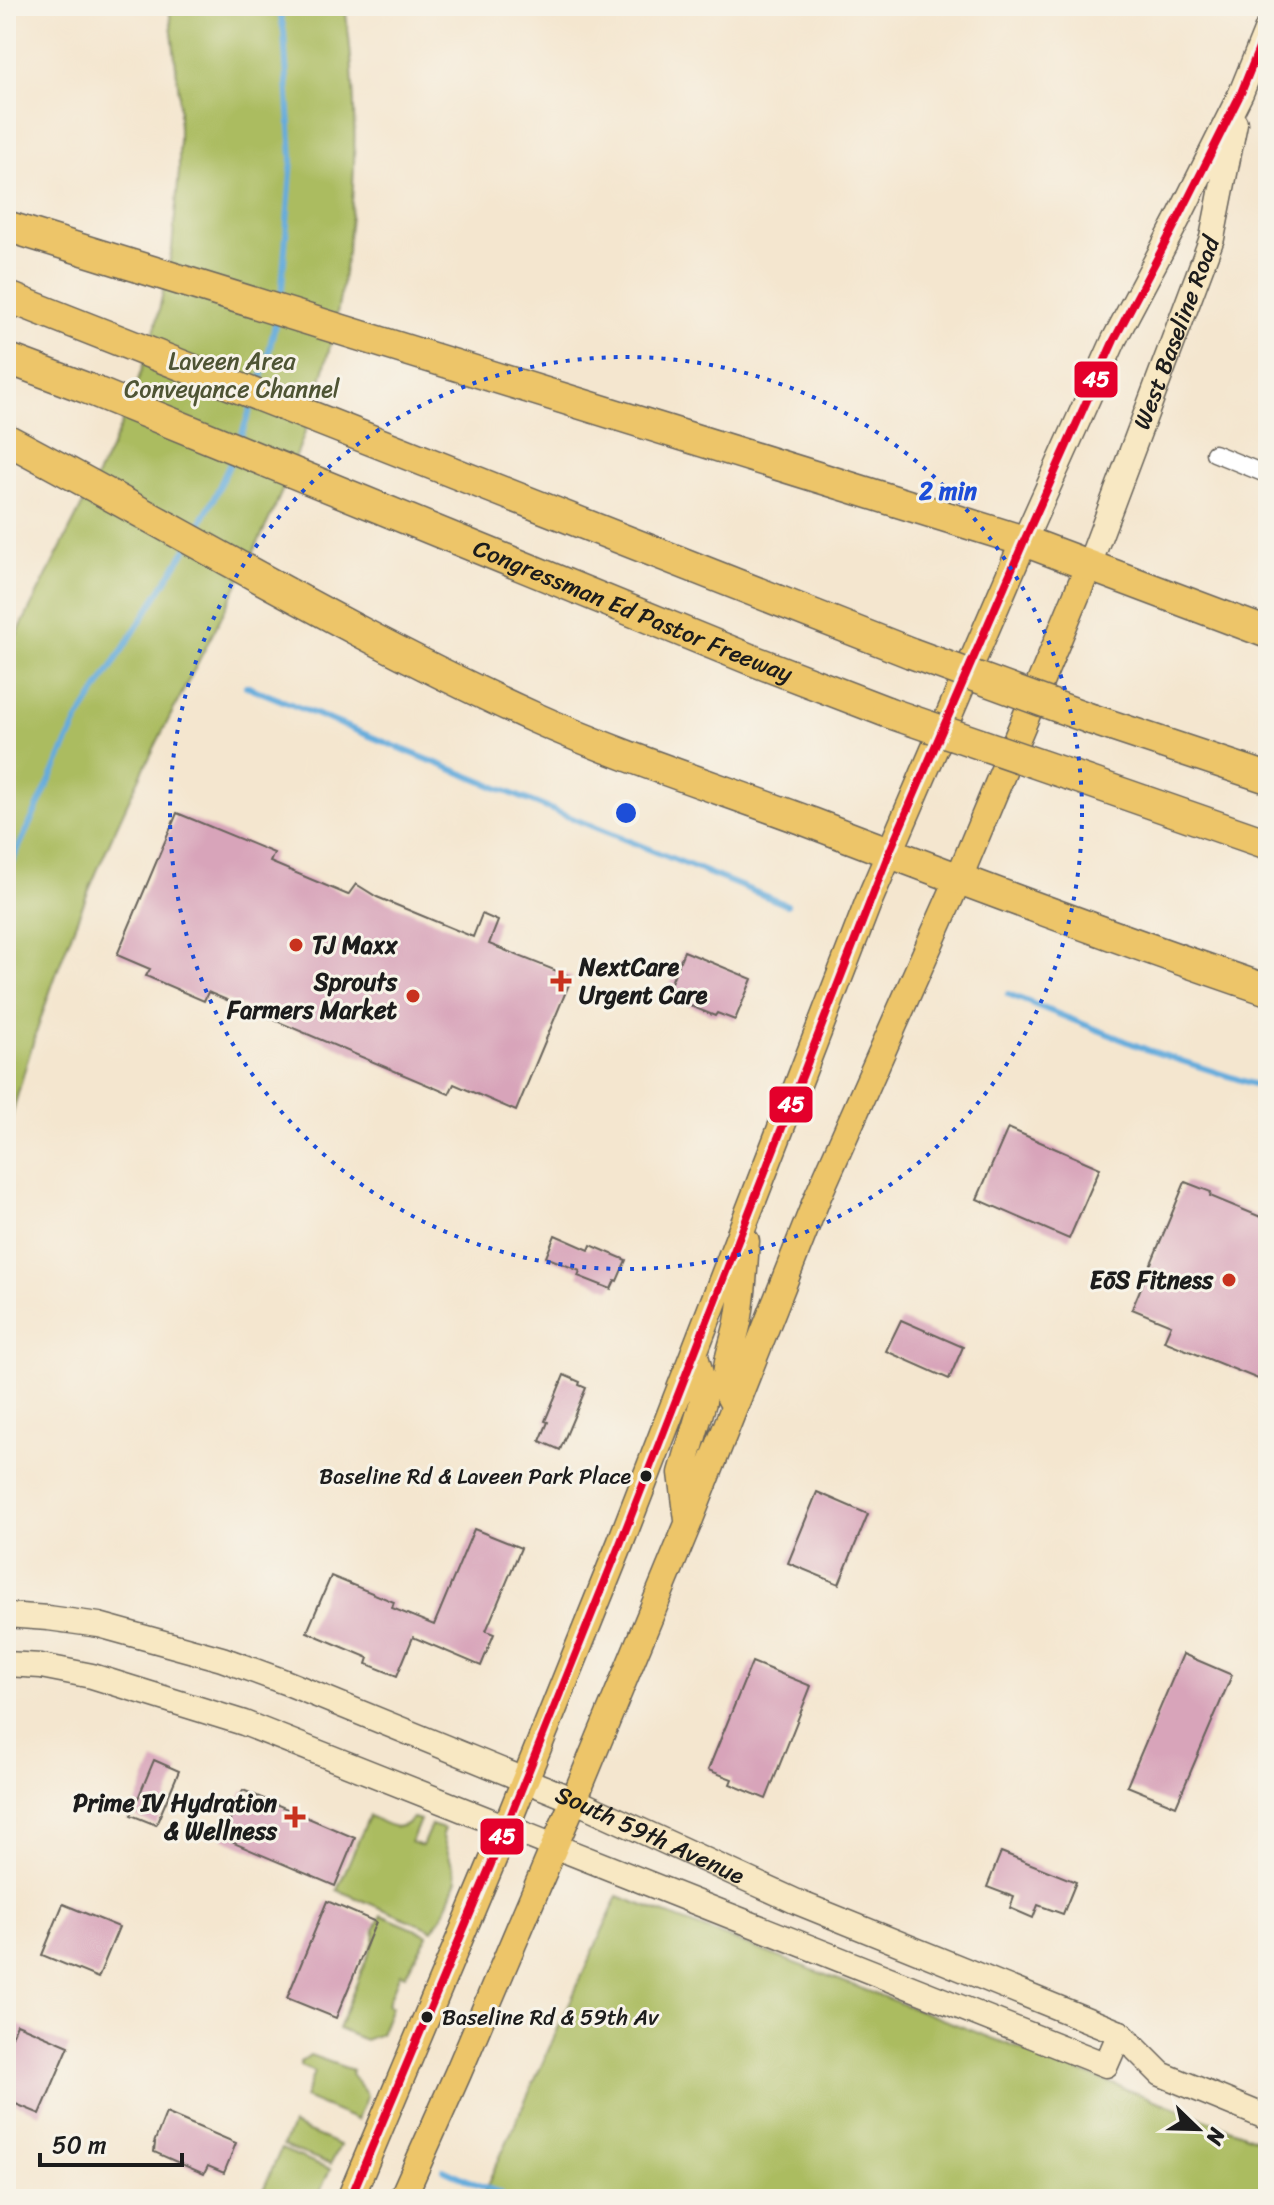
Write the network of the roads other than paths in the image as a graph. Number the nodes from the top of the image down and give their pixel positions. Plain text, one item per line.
1 (1268, 26) edge
2 (1241, 93) junction
3 (6, 226) edge
4 (6, 296) edge
5 (6, 358) edge
6 (6, 439) edge
7 (1214, 453) dead end
8 (1268, 475) edge
9 (1024, 541) junction
10 (1089, 565) junction
11 (1268, 633) edge
12 (1268, 778) edge
13 (1268, 844) edge
14 (889, 853) junction
15 (958, 880) junction
16 (1268, 990) edge
17 (746, 1218) junction
18 (695, 1356) junction
19 (735, 1405) junction
20 (688, 1524) junction
21 (6, 1615) edge
22 (6, 1664) edge
23 (525, 1780) junction
24 (574, 1800) junction
25 (506, 1827) junction
26 (555, 1846) junction
27 (1120, 2033) junction
28 (1106, 2065) junction
29 (1161, 2074) junction
30 (1268, 2118) edge
31 (350, 2199) edge
32 (402, 2199) edge

1 - 2 main road, West Baseline Road
2 - 9 main road, West Baseline Road
2 - 10 main road, West Baseline Road
3 - 9 highway
4 - 12 highway, bridge
5 - 13 highway, Congressman Ed Pastor Freeway, bridge
6 - 14 highway
7 - 8 street
9 - 10 highway
9 - 14 main road
10 - 11 highway
10 - 15 main road
14 - 15 highway
14 - 17 main road
15 - 16 highway
15 - 19 main road
17 - 18 main road
17 - 19 main road
18 - 20 main road
18 - 23 main road
19 - 20 main road
20 - 24 main road
21 - 23 main road, South 59th Avenue
22 - 25 main road
23 - 24 main road, South 59th Avenue
23 - 25 main road
24 - 26 main road
24 - 27 main road, South 59th Avenue
25 - 26 main road
25 - 31 main road
26 - 28 main road
26 - 32 main road
27 - 28 main road
27 - 29 main road, South 59th Avenue
28 - 29 main road
29 - 30 main road, South 59th Avenue

